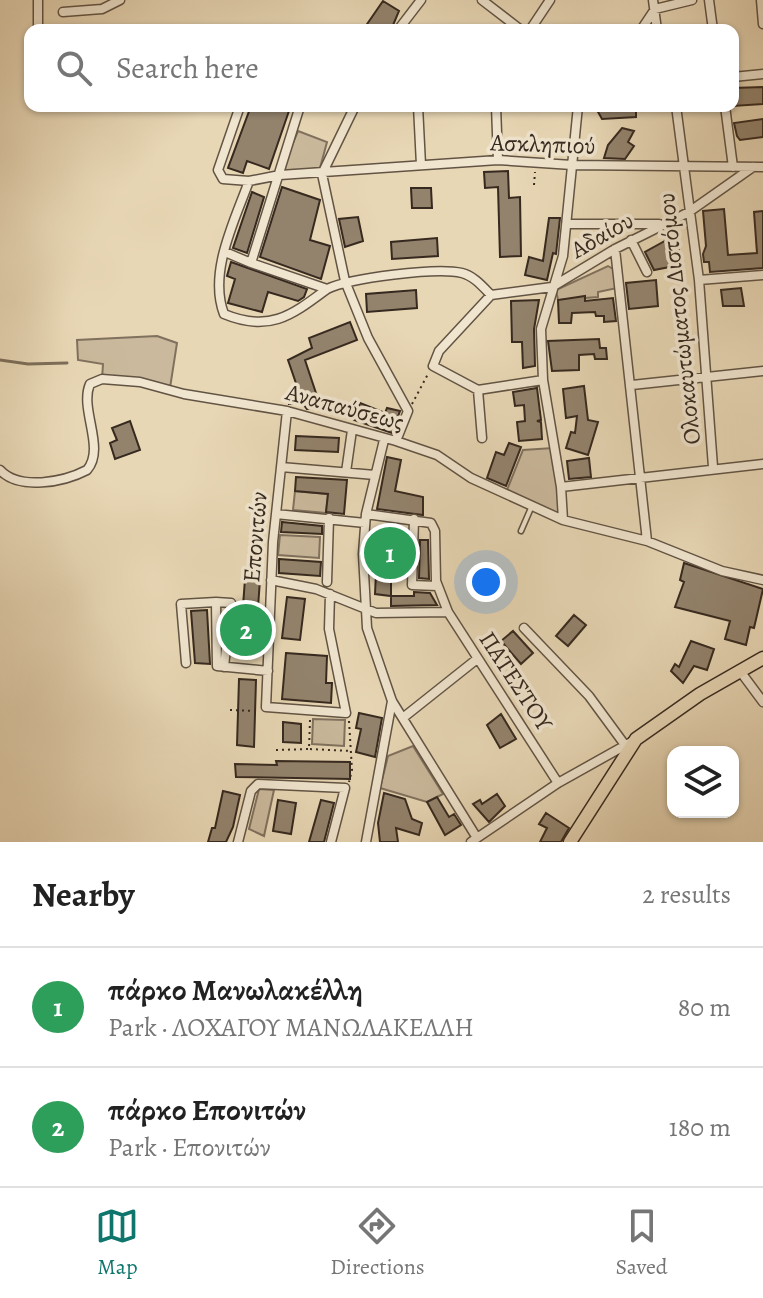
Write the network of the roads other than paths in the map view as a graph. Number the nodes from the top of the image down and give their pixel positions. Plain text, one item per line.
1 (38, 0) edge
2 (120, 0) edge
3 (421, 0) edge
4 (482, 0) edge
5 (550, 0) edge
6 (692, 0) edge
7 (709, 0) edge
8 (761, 0) edge
9 (654, 5) edge
10 (63, 12) dead end
11 (38, 24) edge
12 (403, 24) edge
13 (510, 24) edge
14 (534, 24) edge
15 (644, 24) edge
16 (712, 24) edge
17 (763, 24) edge
18 (763, 74) edge
19 (739, 76) edge
20 (238, 112) edge
21 (298, 112) edge
22 (352, 112) edge
23 (418, 112) edge
24 (496, 112) edge
25 (577, 112) edge
26 (677, 112) edge
27 (726, 112) edge
28 (498, 160) junction
29 (421, 165) junction
30 (572, 165) junction
31 (683, 167) junction
32 (733, 167) junction
33 (758, 167) edge
34 (322, 174) junction
35 (280, 175) junction
36 (249, 181) junction
37 (689, 212) junction
38 (568, 224) junction
39 (662, 224) junction
40 (631, 240) junction
41 (615, 249) junction
42 (225, 252) junction
43 (251, 263) junction
44 (647, 272) dead end
45 (763, 275) edge
46 (699, 280) junction
47 (345, 281) junction
48 (552, 287) junction
49 (327, 289) junction
50 (491, 295) junction
51 (763, 371) edge
52 (708, 377) junction
53 (543, 380) junction
54 (632, 385) junction
55 (478, 390) junction
56 (287, 411) junction
57 (352, 430) junction
58 (482, 438) dead end
59 (384, 440) junction
60 (396, 441) junction
61 (763, 464) edge
62 (281, 467) junction
63 (713, 467) junction
64 (0, 470) edge
65 (346, 472) junction
66 (375, 475) junction
67 (640, 477) junction
68 (561, 487) junction
69 (532, 506) junction
70 (276, 514) junction
71 (329, 518) junction
72 (365, 518) junction
73 (414, 519) junction
74 (563, 520) junction
75 (521, 531) dead end
76 (647, 541) junction
77 (271, 580) junction
78 (763, 580) edge
79 (327, 582) dead end
80 (437, 586) junction
81 (330, 594) junction
82 (216, 602) junction
83 (364, 609) junction
84 (448, 612) junction
85 (524, 628) dead end
86 (763, 658) edge
87 (477, 659) junction
88 (186, 663) dead end
89 (224, 667) junction
90 (268, 671) junction
91 (740, 671) junction
92 (392, 701) junction
93 (763, 702) edge
94 (404, 717) junction
95 (630, 742) junction
96 (599, 760) junction
97 (614, 769) junction
98 (558, 783) junction
99 (474, 840) edge
100 (238, 842) edge
101 (331, 842) edge
102 (366, 842) edge
103 (570, 842) edge

1 - 11 street
2 - 10 street
3 - 12 street
4 - 13 street
5 - 14 street
6 - 9 street
7 - 16 street
8 - 17 street
9 - 15 street
18 - 19 street
20 - 36 street
21 - 35 street
22 - 34 street
23 - 29 street
24 - 28 street
25 - 30 street
26 - 31 street, Ολοκαυτώματος Διστόμου
27 - 32 street
28 - 29 street, Ασκληπιού
28 - 30 street, Ασκληπιού
29 - 34 street, Ασκληπιού
30 - 31 street, Ασκληπιού
30 - 38 street
31 - 32 street, Ασκληπιού
31 - 37 street, Ολοκαυτώματος Διστόμου
32 - 33 street, Ασκληπιού
33 - 37 street, Αδαίου
34 - 35 street, Ασκληπιού
34 - 47 street
35 - 36 street, Ασκληπιού
35 - 43 street
36 - 42 street
37 - 39 street, Αδαίου
37 - 46 street, Ολοκαυτώματος Διστόμου
38 - 39 street
38 - 48 street
39 - 40 street, Αδαίου
40 - 41 street, Αδαίου
40 - 44 street
41 - 48 street, Αδαίου
41 - 54 street
42 - 43 street
42 - 49 street
43 - 49 street
45 - 46 street
46 - 52 street, Ολοκαυτώματος Διστόμου
47 - 49 street
47 - 50 street
47 - 60 street
48 - 50 street
48 - 53 street
50 - 55 street
51 - 52 street
52 - 54 street
52 - 63 street, Ολοκαυτώματος Διστόμου
53 - 55 street
53 - 68 street
54 - 67 street
55 - 58 street
56 - 57 street, Αναπαύσεως
56 - 62 street, Επονιτών
56 - 64 street, Αναπαύσεως
57 - 59 street, Αναπαύσεως
57 - 65 street
59 - 60 street, Αναπαύσεως
59 - 66 street
60 - 69 street, Αναπαύσεως
61 - 63 street
62 - 65 street
62 - 70 street, Επονιτών
63 - 67 street
65 - 66 street
66 - 72 street
67 - 68 street
67 - 76 street
68 - 74 street
69 - 74 street, Αναπαύσεως
69 - 75 lane
70 - 71 street
70 - 77 street, Επονιτών
71 - 72 street
71 - 79 street
72 - 73 street
72 - 83 street
73 - 80 street, ΠΑΤΕΣΤΟΥ
73 - 80 street
74 - 76 street, Αναπαύσεως
76 - 78 street, Αναπαύσεως
77 - 81 street
77 - 90 street, Επονιτών
80 - 84 street, ΠΑΤΕΣΤΟΥ
81 - 83 street
81 - 90 street, Επονιτών
82 - 88 street
82 - 89 street
82 - 89 street
83 - 84 street
83 - 92 street
84 - 87 street, ΠΑΤΕΣΤΟΥ
85 - 95 street
86 - 91 main road
87 - 94 street
87 - 98 street, ΠΑΤΕΣΤΟΥ
89 - 90 street
91 - 93 street
91 - 95 main road
92 - 94 street
92 - 102 street
94 - 99 street
95 - 96 street
95 - 97 main road
96 - 97 street
96 - 98 street
97 - 103 main road
98 - 99 street
100 - 101 street

